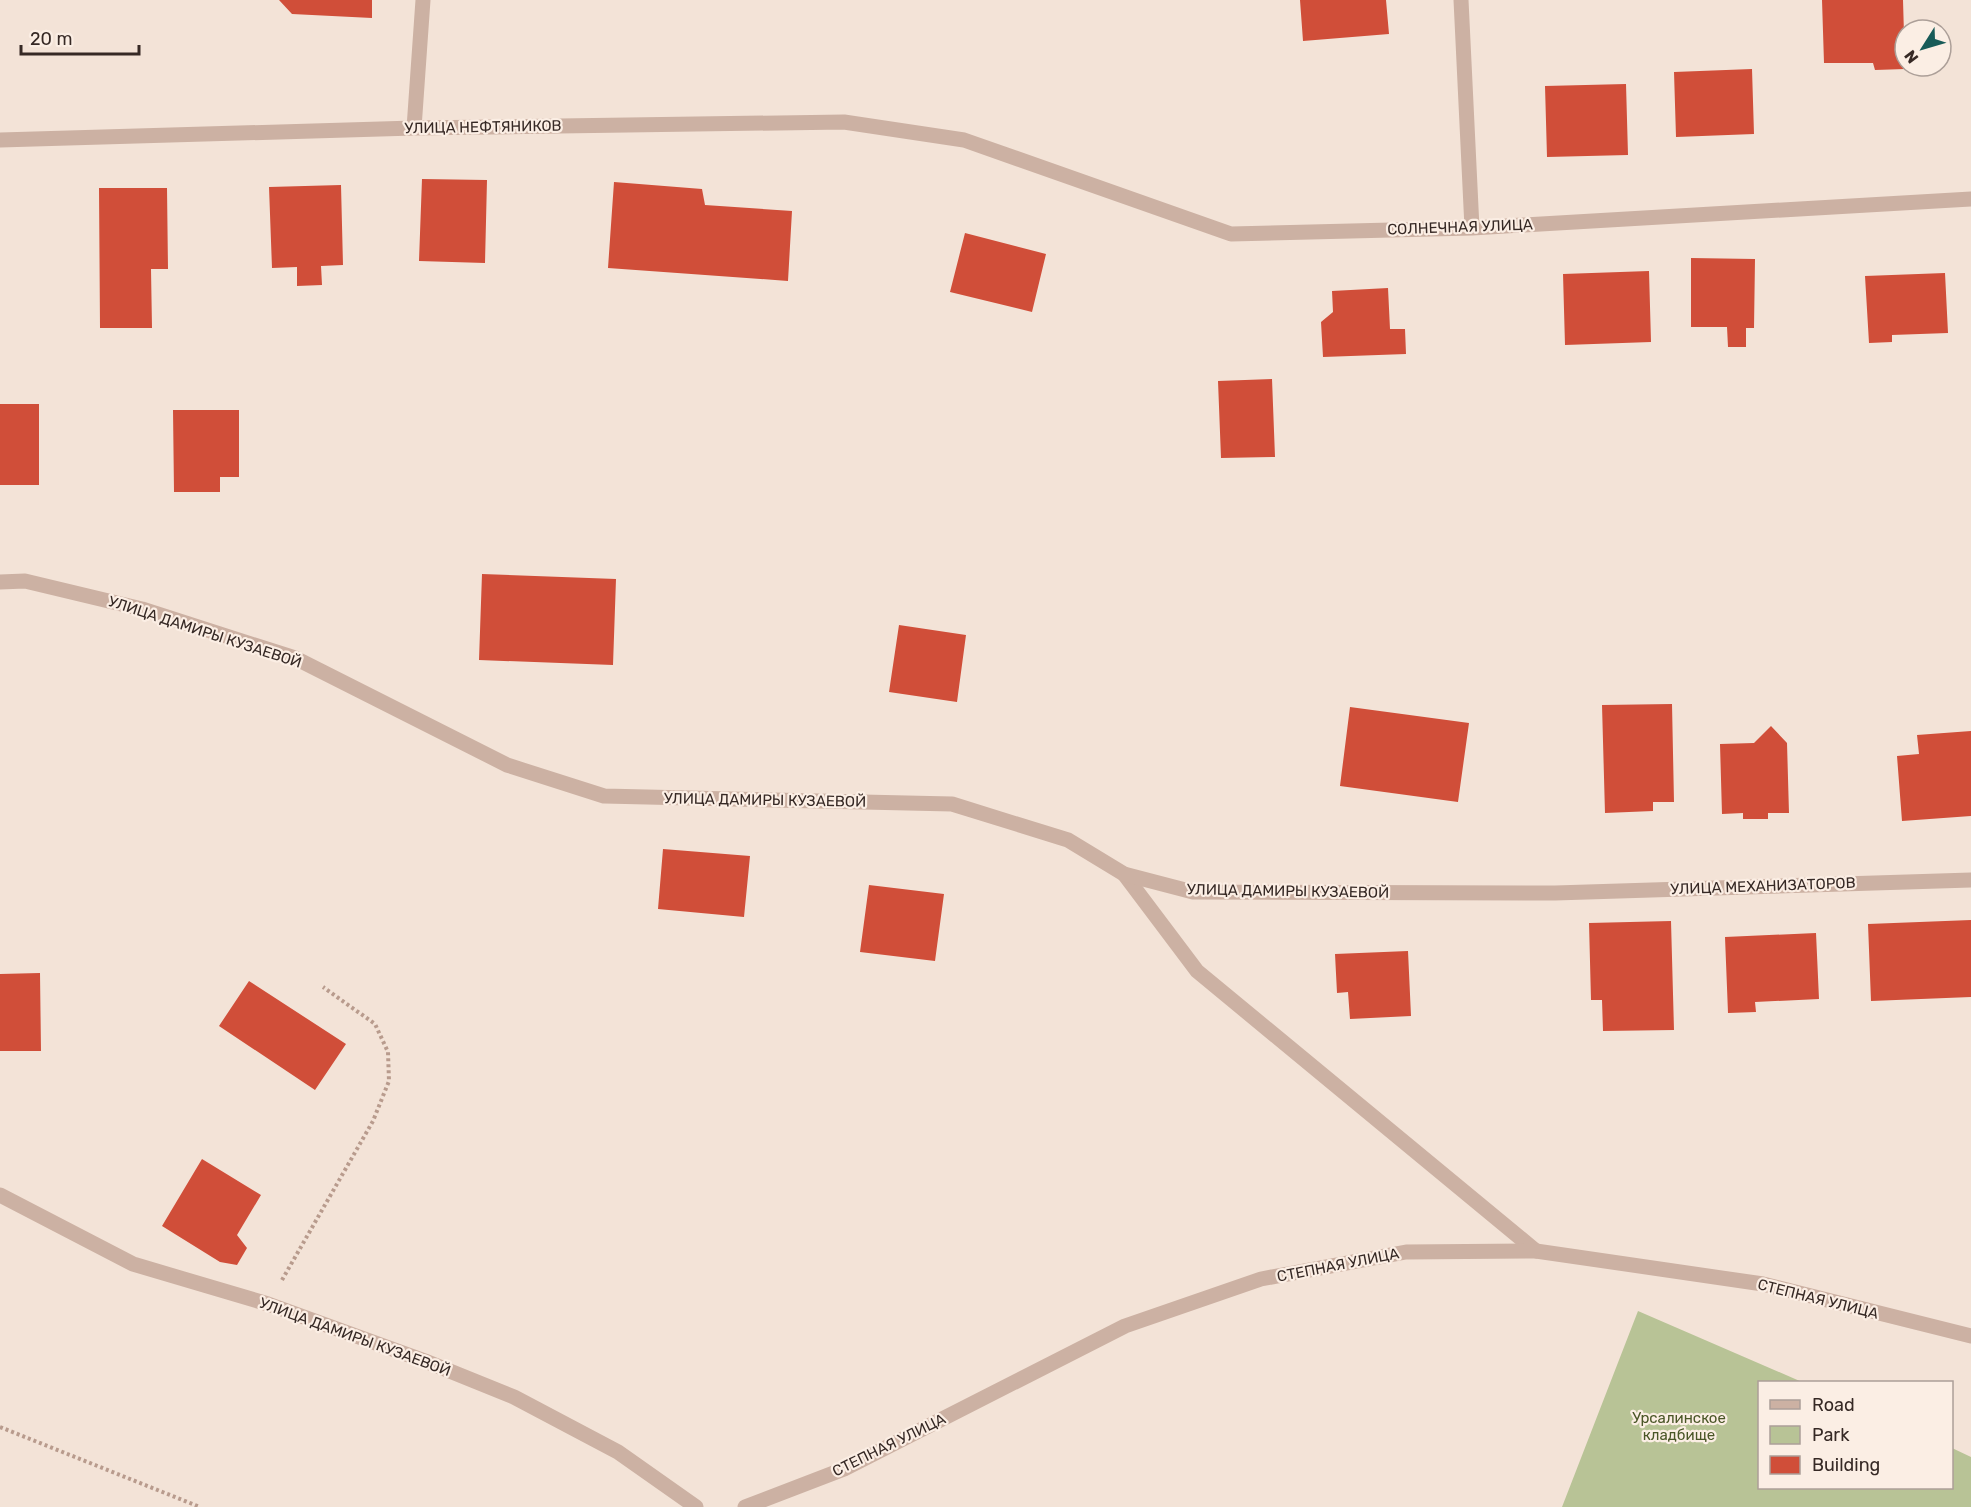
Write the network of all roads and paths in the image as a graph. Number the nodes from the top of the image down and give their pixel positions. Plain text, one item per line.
1 (423, 0) edge
2 (1461, 0) edge
3 (414, 128) junction
4 (0, 140) edge
5 (964, 140) joint
6 (1971, 199) edge
7 (1472, 228) junction
8 (0, 582) edge
9 (1124, 874) junction
10 (1971, 880) edge
11 (1555, 893) joint
12 (323, 987) dead end
13 (0, 1195) edge
14 (1536, 1251) junction
15 (268, 1304) junction
16 (1971, 1336) edge
17 (0, 1428) edge
18 (200, 1507) edge
19 (696, 1507) edge
20 (745, 1507) edge

1 - 3 street
2 - 7 street
3 - 4 street, УЛИЦА НЕФТЯНИКОВ
3 - 5 street, УЛИЦА НЕФТЯНИКОВ
5 - 7 street, СОЛНЕЧНАЯ УЛИЦА
6 - 7 street, СОЛНЕЧНАЯ УЛИЦА
8 - 9 street, УЛИЦА ДАМИРЫ КУЗАЕВОЙ
9 - 11 street, УЛИЦА ДАМИРЫ КУЗАЕВОЙ
9 - 14 street
10 - 11 street, УЛИЦА МЕХАНИЗАТОРОВ
12 - 15 path
13 - 15 street, УЛИЦА ДАМИРЫ КУЗАЕВОЙ
14 - 16 street, СТЕПНАЯ УЛИЦА
14 - 20 street, СТЕПНАЯ УЛИЦА
15 - 19 street, УЛИЦА ДАМИРЫ КУЗАЕВОЙ
17 - 18 path

